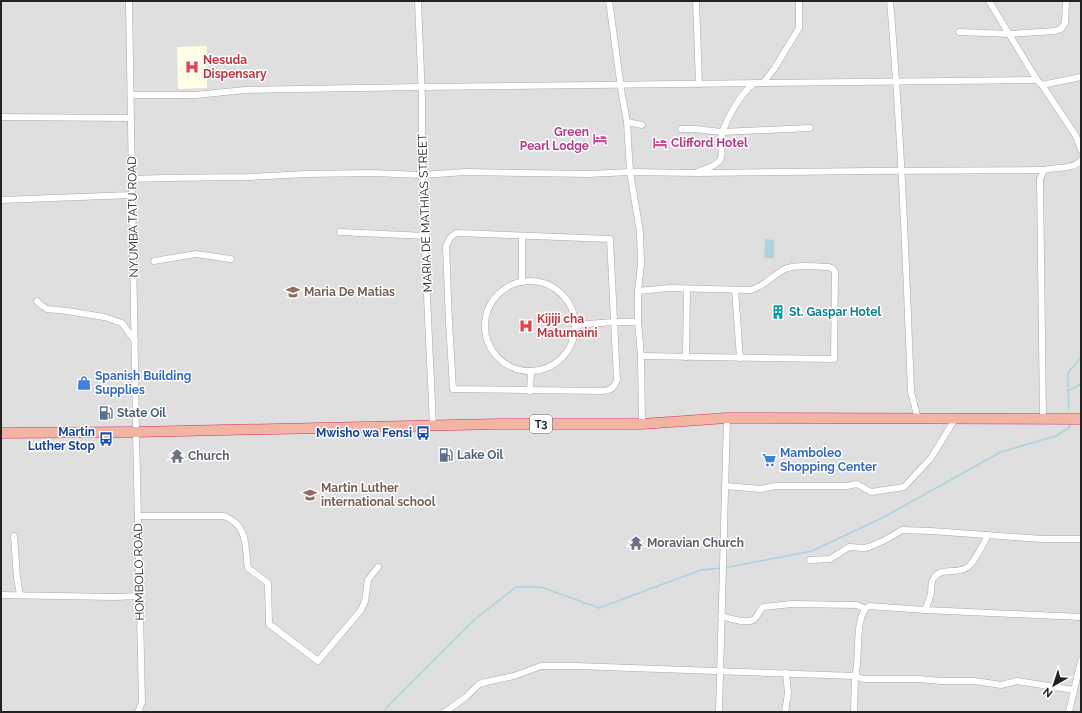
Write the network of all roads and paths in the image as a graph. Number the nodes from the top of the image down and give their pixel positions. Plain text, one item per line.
1 (130, 1) edge
2 (418, 1) edge
3 (609, 1) edge
4 (696, 1) edge
5 (799, 1) edge
6 (890, 1) edge
7 (989, 1) edge
8 (1066, 1) edge
9 (959, 32) dead end
10 (1010, 34) junction
11 (1081, 77) edge
12 (897, 82) junction
13 (1040, 82) junction
14 (754, 83) junction
15 (763, 83) junction
16 (620, 84) junction
17 (699, 84) junction
18 (420, 87) junction
19 (131, 95) junction
20 (1, 117) edge
21 (131, 118) junction
22 (627, 122) junction
23 (642, 125) dead end
24 (810, 128) dead end
25 (681, 129) dead end
26 (722, 132) junction
27 (1081, 133) edge
28 (1077, 140) junction
29 (1081, 150) edge
30 (1080, 161) edge
31 (1044, 170) junction
32 (902, 171) junction
33 (630, 172) junction
34 (696, 173) junction
35 (422, 176) junction
36 (132, 179) junction
37 (132, 195) junction
38 (1, 200) edge
39 (340, 232) dead end
40 (426, 236) junction
41 (522, 236) junction
42 (231, 259) dead end
43 (154, 261) dead end
44 (522, 282) junction
45 (687, 289) junction
46 (735, 290) junction
47 (638, 291) junction
48 (37, 301) dead end
49 (613, 322) junction
50 (638, 322) junction
51 (576, 324) junction
52 (134, 341) junction
53 (641, 356) junction
54 (686, 357) junction
55 (740, 358) junction
56 (531, 371) junction
57 (530, 391) junction
58 (727, 418) junction
59 (1043, 418) junction
60 (918, 419) junction
61 (955, 419) junction
62 (1081, 419) edge
63 (642, 424) junction
64 (434, 425) junction
65 (136, 432) junction
66 (1, 433) edge
67 (725, 486) junction
68 (138, 516) junction
69 (988, 535) junction
70 (14, 536) dead end
71 (1081, 539) edge
72 (810, 560) dead end
73 (378, 567) dead end
74 (1, 595) edge
75 (20, 595) junction
76 (139, 596) junction
77 (865, 609) junction
78 (925, 610) junction
79 (721, 616) junction
80 (1081, 617) edge
81 (1081, 661) edge
82 (721, 672) junction
83 (786, 673) junction
84 (855, 676) junction
85 (1074, 690) junction
86 (138, 712) edge
87 (444, 712) edge
88 (720, 712) edge
89 (786, 712) edge
90 (854, 712) edge
91 (1069, 712) edge

1 - 19 street, NYUMBA TATU ROAD
2 - 18 street, MARIA DE MATHIAS STREET
3 - 16 street
4 - 17 street
5 - 15 street
6 - 12 street
7 - 10 street
8 - 10 street
9 - 10 street
10 - 13 street
11 - 13 street
12 - 13 street
12 - 15 street
12 - 32 street
13 - 28 street
14 - 15 street
14 - 17 street
14 - 26 street
16 - 17 street
16 - 18 street
16 - 22 street
18 - 19 street
18 - 35 street, MARIA DE MATHIAS STREET
19 - 21 street, NYUMBA TATU ROAD
20 - 21 street
21 - 36 street, NYUMBA TATU ROAD
22 - 23 street
22 - 33 street
24 - 26 street
25 - 26 street
26 - 34 street
27 - 28 street
28 - 29 street
30 - 31 street
31 - 32 street
31 - 59 street
32 - 34 street
32 - 60 street
33 - 34 street
33 - 35 street
33 - 47 street
35 - 36 street
35 - 40 street, MARIA DE MATHIAS STREET
36 - 37 street, NYUMBA TATU ROAD
37 - 38 street
37 - 52 street, NYUMBA TATU ROAD
39 - 40 street
40 - 64 street, MARIA DE MATHIAS STREET
41 - 44 street
41 - 49 street
41 - 57 street
42 - 43 street
44 - 51 street
44 - 56 street
45 - 46 street
45 - 47 street
45 - 54 street
46 - 55 street
46 - 55 street
47 - 50 street
48 - 52 street
49 - 50 street
49 - 51 street
49 - 57 street
50 - 53 street
51 - 56 street
52 - 65 street, NYUMBA TATU ROAD
53 - 54 street
53 - 63 street
54 - 55 street
56 - 57 street
58 - 60 highway, T3
58 - 63 highway, T3
58 - 67 street
59 - 61 highway, T3
59 - 62 highway, T3
60 - 61 highway, T3
61 - 67 street
63 - 64 highway, T3
64 - 65 highway, T3
65 - 66 highway, T3
65 - 68 street, HOMBOLO ROAD
67 - 79 street
68 - 73 street
68 - 76 street, HOMBOLO ROAD
69 - 71 street
69 - 72 street
69 - 78 street
70 - 75 street
74 - 75 street
75 - 76 street
76 - 86 street, HOMBOLO ROAD
77 - 78 street
77 - 79 street
77 - 84 street
78 - 80 street
79 - 82 street
81 - 85 street
82 - 83 street
82 - 87 street
82 - 88 street
83 - 84 street
83 - 89 street
84 - 85 street
84 - 90 street
85 - 91 street

